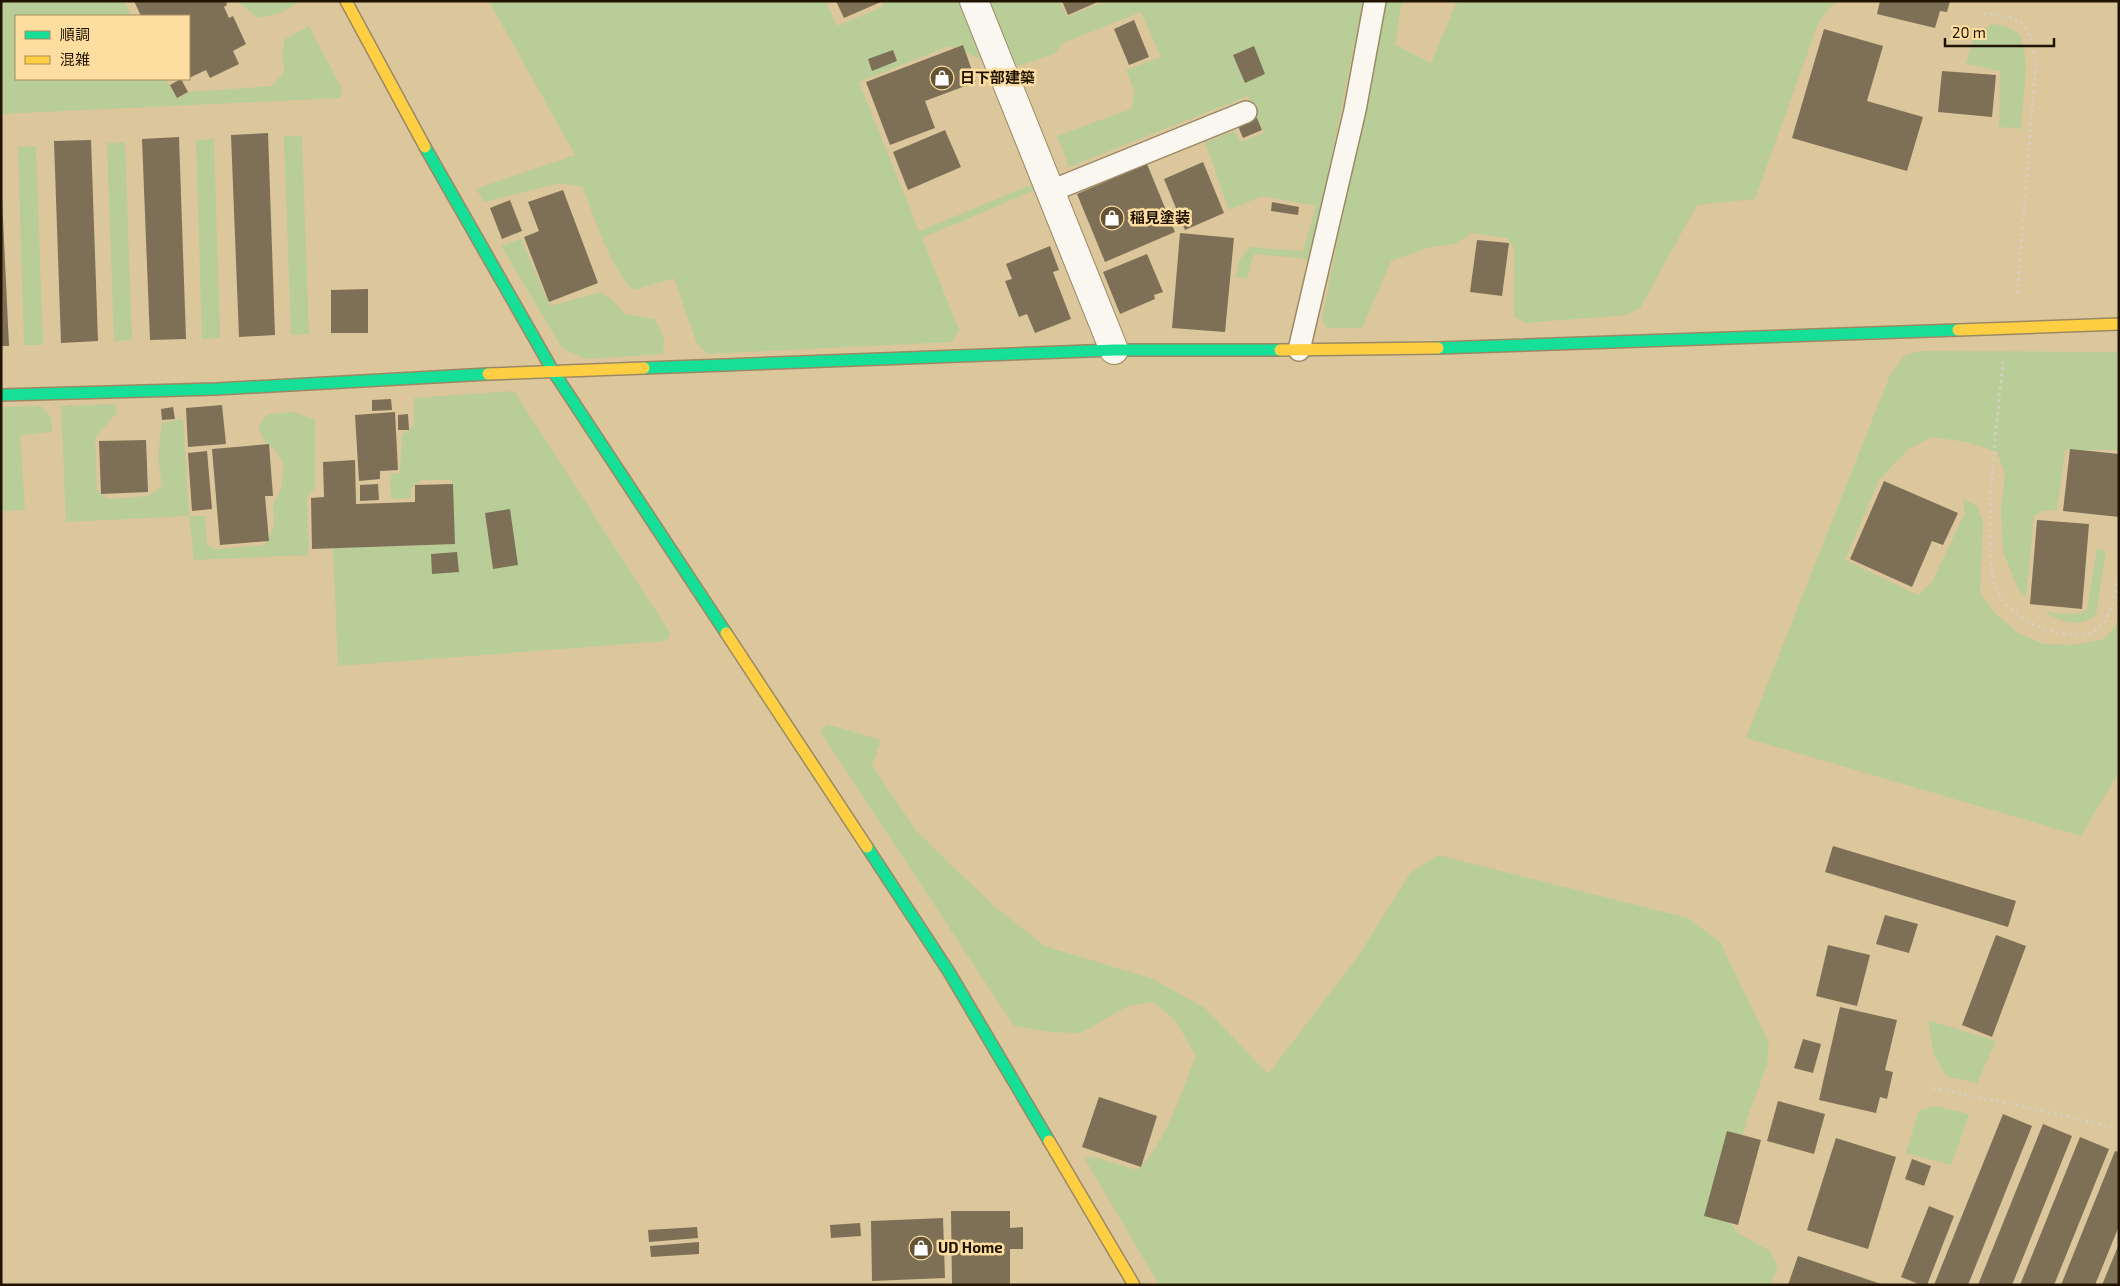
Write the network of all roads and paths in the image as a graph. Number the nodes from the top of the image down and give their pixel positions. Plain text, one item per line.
1 (346, 1) edge
2 (974, 1) edge
3 (1376, 1) edge
4 (1983, 13) dead end
5 (1246, 112) dead end
6 (1051, 191) junction
7 (2119, 324) edge
8 (2010, 327) junction
9 (1114, 350) junction
10 (1299, 350) junction
11 (553, 371) junction
12 (1, 395) edge
13 (2119, 576) edge
14 (1933, 1088) dead end
15 (2119, 1129) edge
16 (1134, 1285) edge

1 - 11 street
2 - 6 street
3 - 10 lane
4 - 8 path
5 - 6 lane
6 - 9 street
7 - 8 street
8 - 10 street
8 - 13 path
9 - 10 street
9 - 11 street
11 - 12 street
11 - 16 street
14 - 15 path

